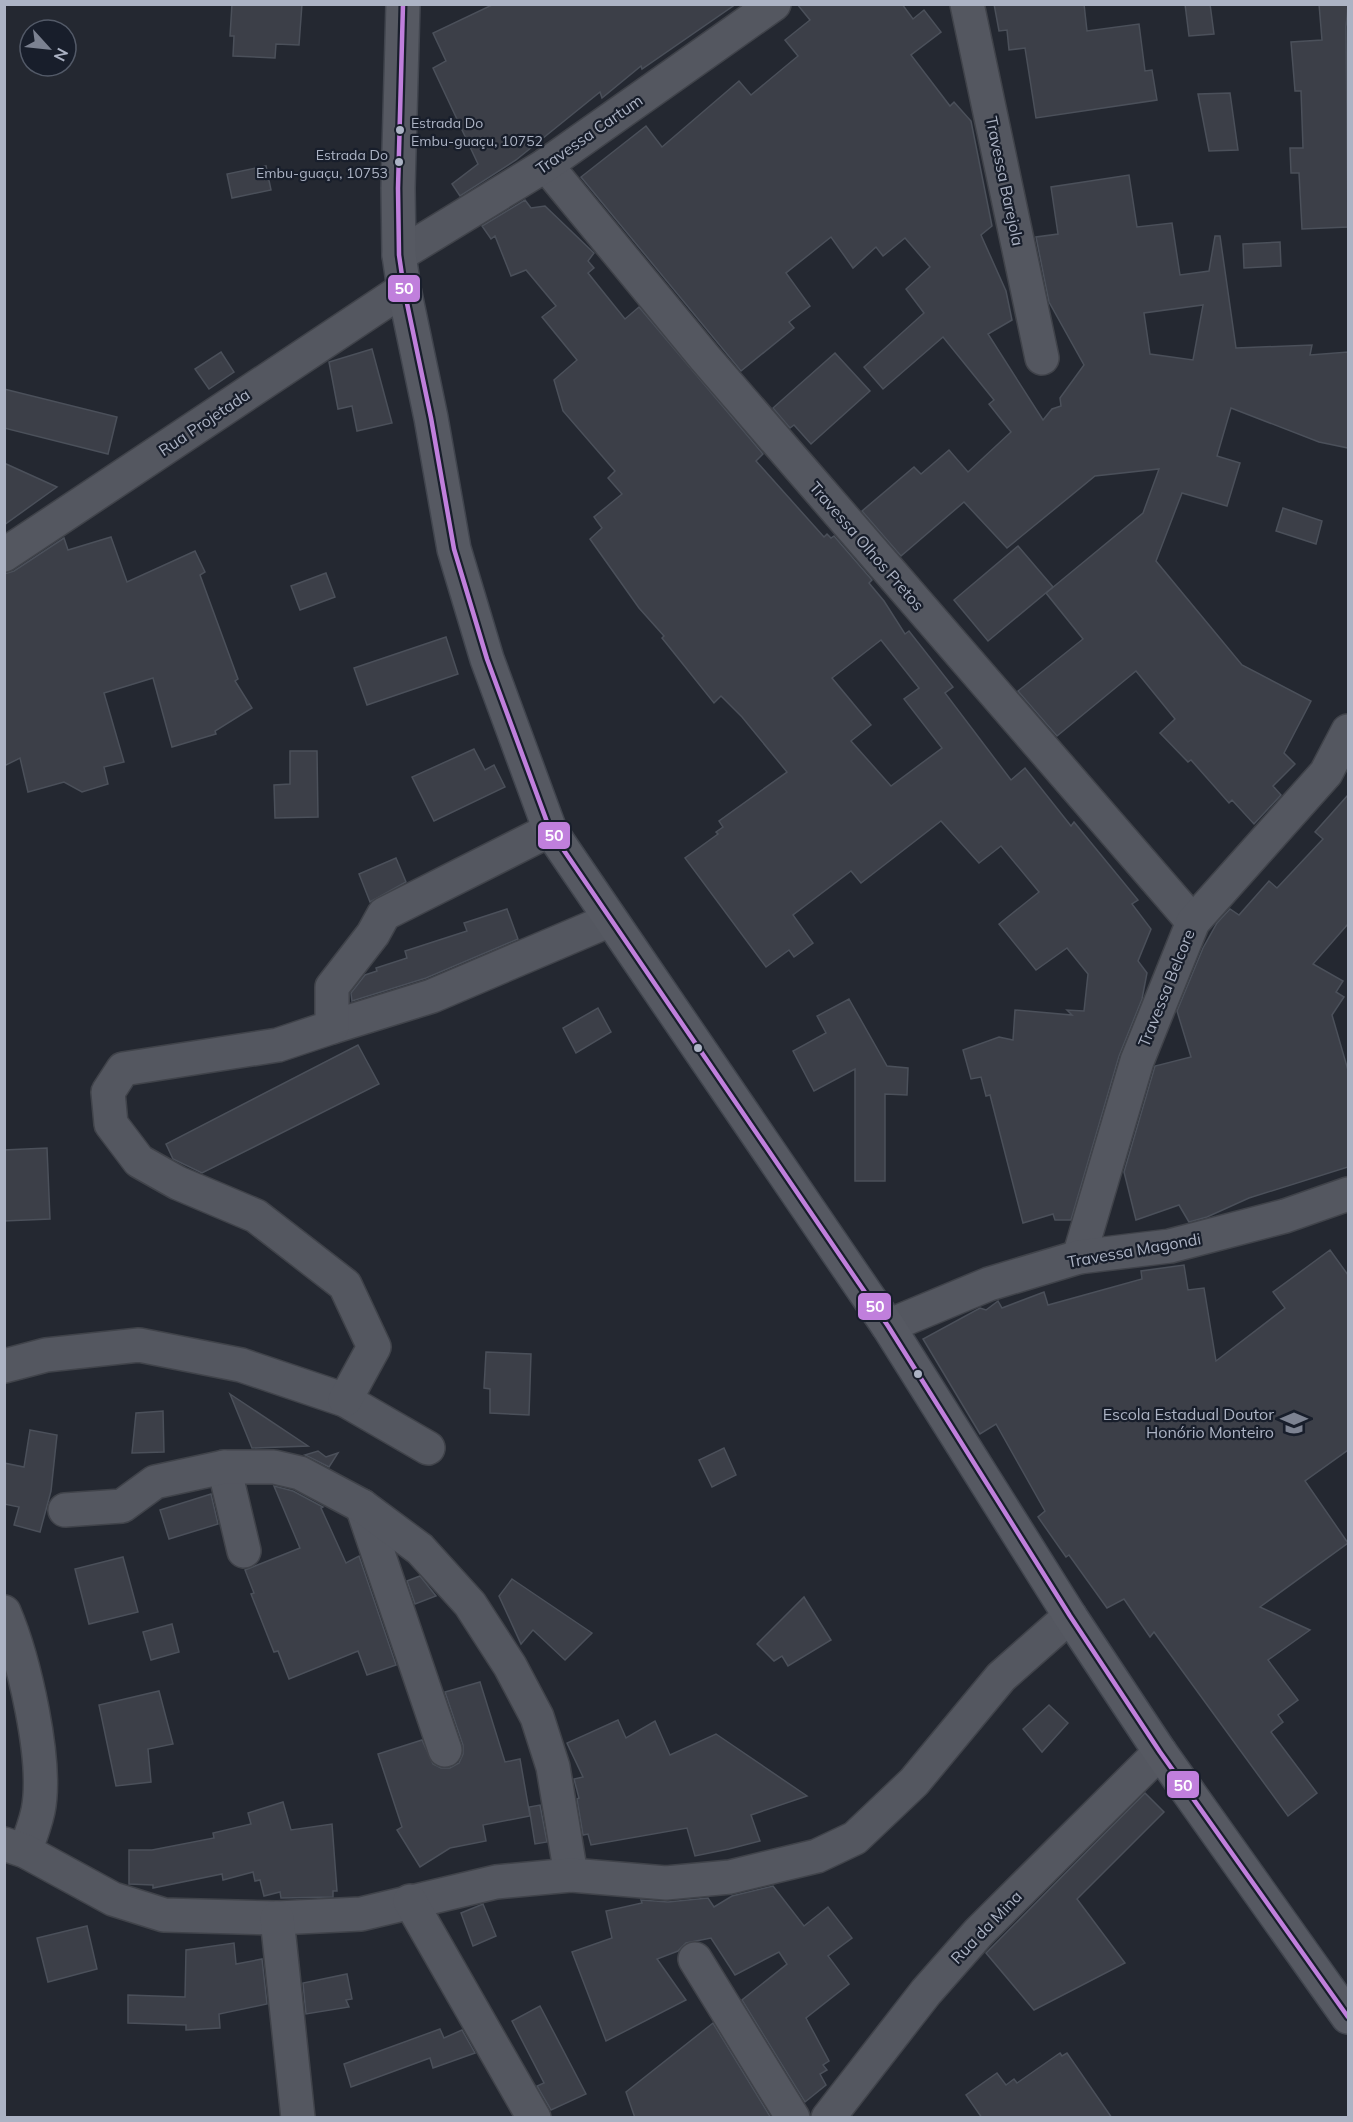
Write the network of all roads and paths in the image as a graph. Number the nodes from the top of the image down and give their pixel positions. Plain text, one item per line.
1 (403, 4) edge
2 (774, 4) edge
3 (967, 4) edge
4 (546, 165) junction
5 (399, 255) junction
6 (404, 289) junction
7 (1042, 358) dead end
8 (4, 555) edge
9 (1348, 731) edge
10 (550, 830) junction
11 (610, 920) junction
12 (1193, 922) junction
13 (332, 1027) junction
14 (1348, 1194) edge
15 (1079, 1257) junction
16 (888, 1326) junction
17 (4, 1366) edge
18 (345, 1400) junction
19 (428, 1448) dead end
20 (224, 1467) junction
21 (362, 1506) junction
22 (65, 1510) dead end
23 (244, 1551) dead end
24 (5, 1616) edge
25 (1070, 1617) junction
26 (445, 1750) dead end
27 (1160, 1752) junction
28 (15, 1847) edge
29 (571, 1875) junction
30 (410, 1901) junction
31 (277, 1918) junction
32 (695, 1959) dead end
33 (1348, 2017) edge
34 (298, 2118) edge
35 (534, 2118) edge
36 (793, 2118) edge
37 (828, 2118) edge

1 - 5 main road
2 - 4 street, Travessa Cartum
3 - 7 street, Travessa Barejola
4 - 5 street, Travessa Cartum
4 - 12 street, Travessa Olhos Pretos
5 - 6 main road
6 - 8 street, Rua Projetada
6 - 10 main road
9 - 12 street, Travessa Belcore
10 - 11 main road
10 - 13 street
11 - 13 street
11 - 16 main road
12 - 15 street, Travessa Belcore
13 - 18 street
14 - 15 street, Travessa Magondi
15 - 16 street, Travessa Magondi
16 - 25 main road
17 - 18 street
18 - 19 street
20 - 21 street
20 - 22 street
20 - 23 street
21 - 26 street
21 - 29 street
24 - 28 street
25 - 27 main road
25 - 29 street
27 - 33 main road
27 - 37 street, Rua da Mina
28 - 31 street
29 - 30 street
30 - 31 street
30 - 35 street
31 - 34 street
32 - 36 street

